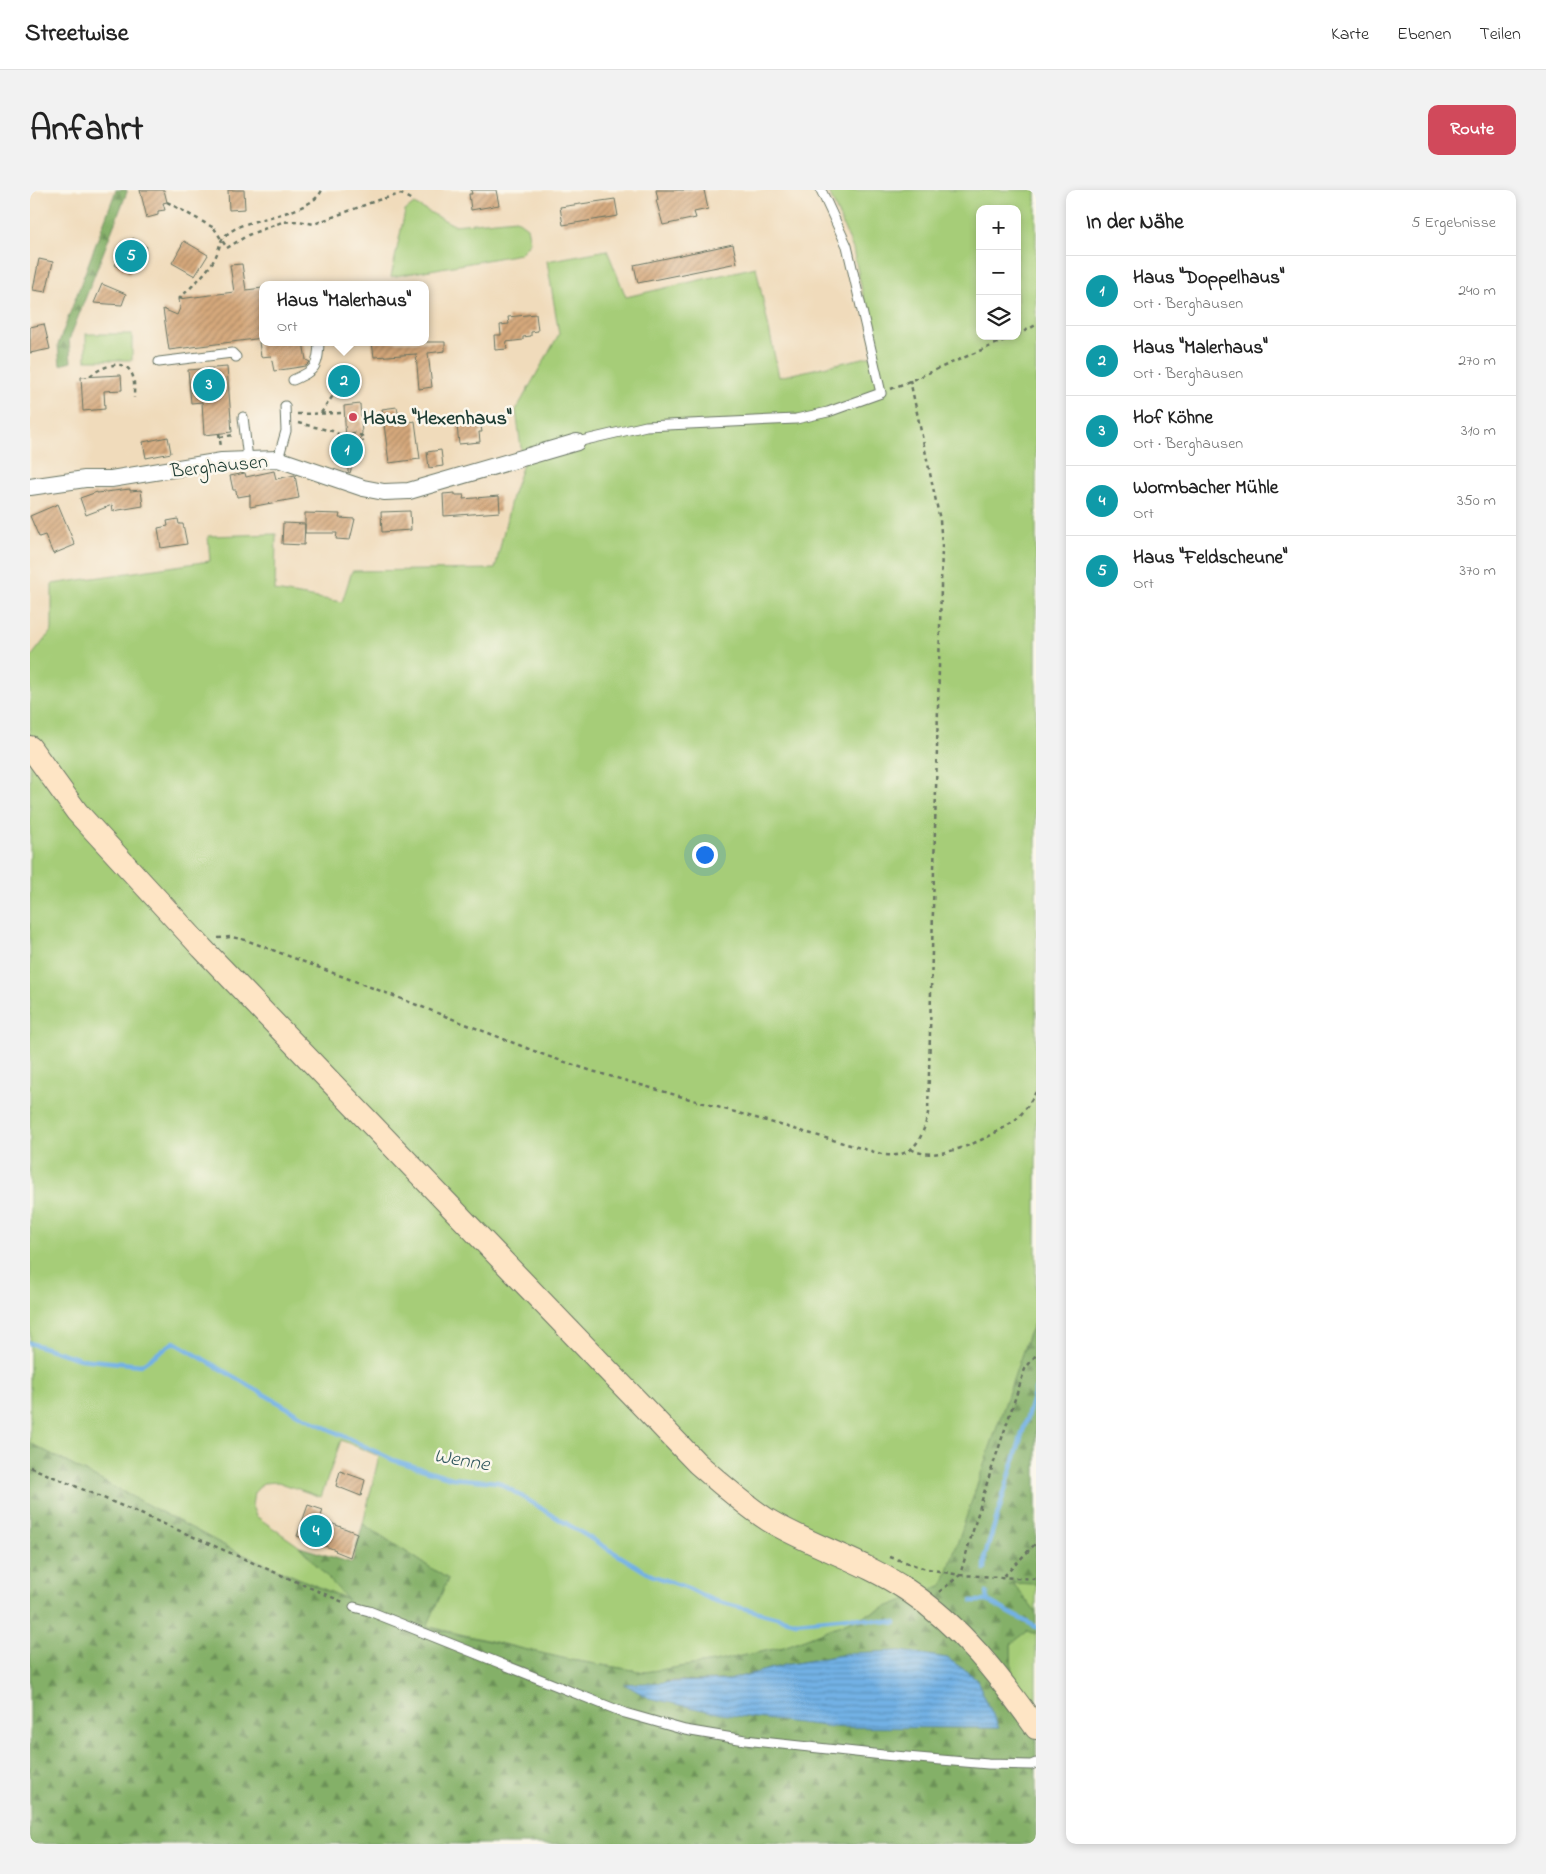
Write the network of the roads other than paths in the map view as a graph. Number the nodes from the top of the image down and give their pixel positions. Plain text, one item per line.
1 (821, 190) edge
2 (318, 346) edge
3 (236, 356) dead end
4 (159, 362) dead end
5 (294, 380) dead end
6 (286, 415) road end
7 (243, 417) dead end
8 (577, 442) joint
9 (278, 458) junction
10 (248, 459) junction
11 (30, 487) edge
12 (30, 747) edge
13 (354, 1607) road end
14 (1036, 1728) edge
15 (1036, 1763) edge

1 - 8 lane
2 - 5 lane
3 - 4 lane
6 - 9 lane
7 - 10 lane
8 - 9 street, Berghausen
9 - 10 street, Berghausen
10 - 11 street, Berghausen
12 - 14 street
13 - 15 lane

